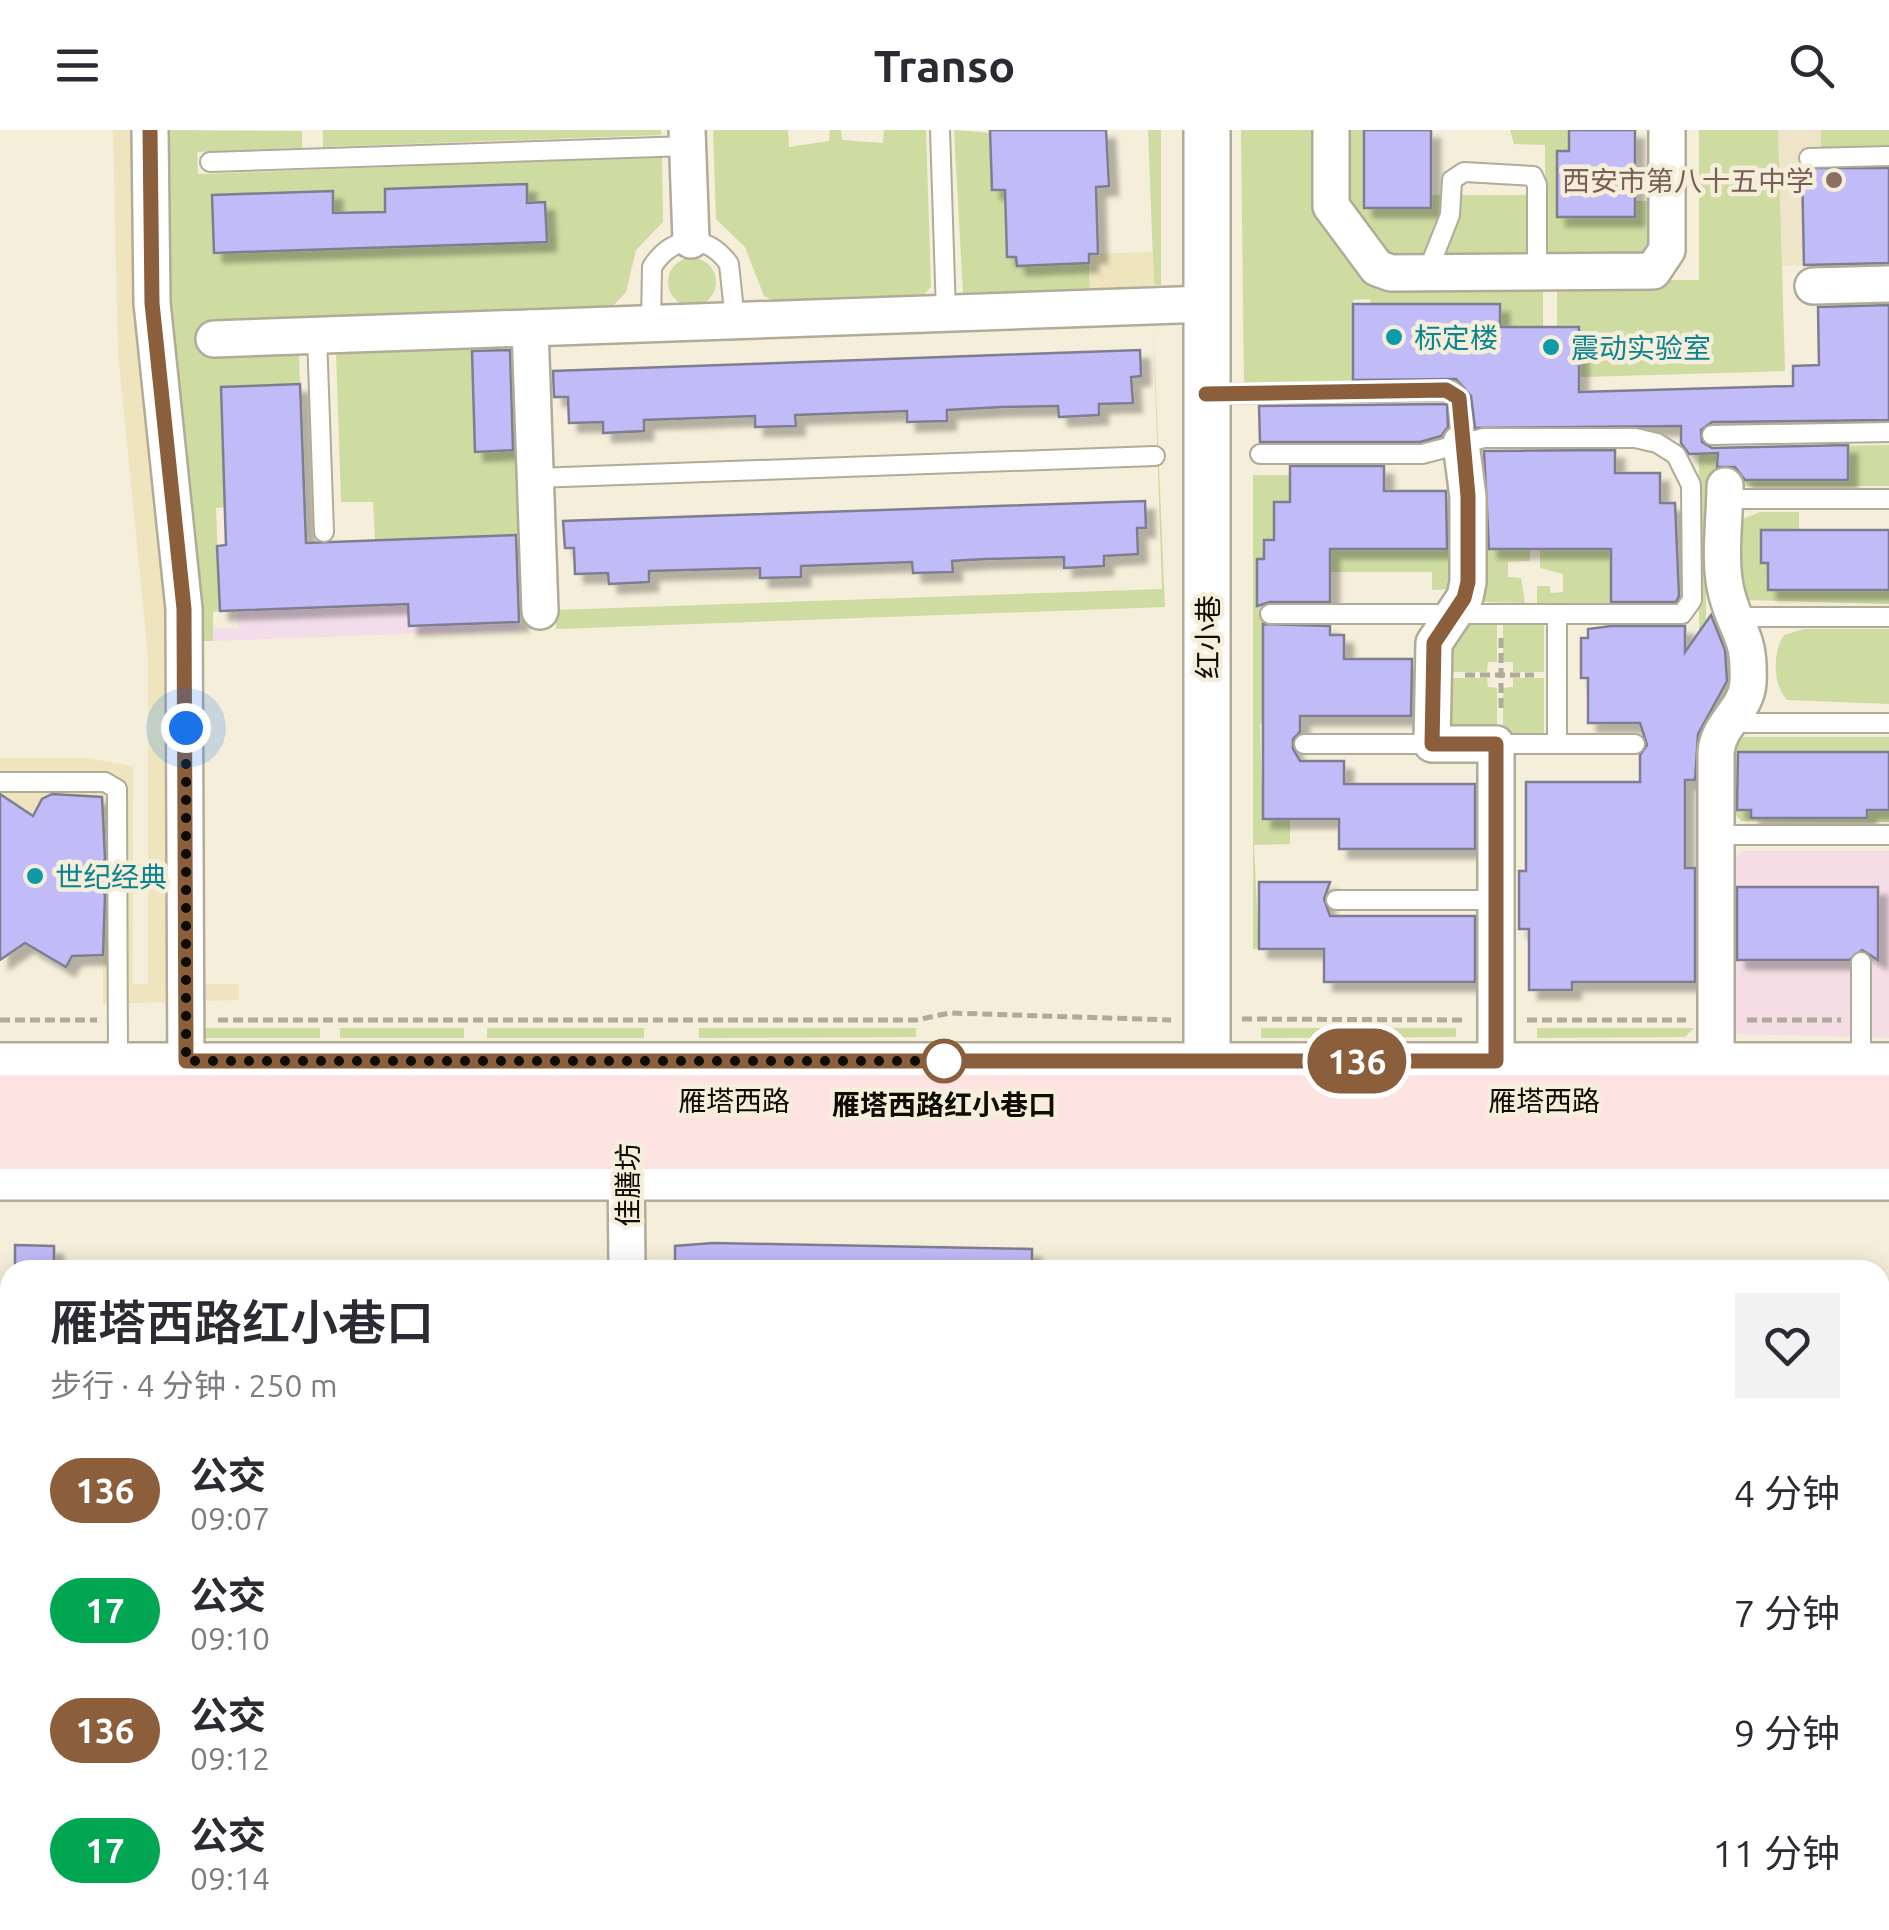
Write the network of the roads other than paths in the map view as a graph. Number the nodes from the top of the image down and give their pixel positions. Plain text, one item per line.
1 (150, 130) edge
2 (940, 130) edge
3 (1206, 130) edge
4 (1331, 130) edge
5 (1668, 130) edge
6 (687, 138) edge
7 (1889, 156) edge
8 (1809, 158) dead end
9 (210, 162) dead end
10 (691, 240) junction
11 (1426, 272) junction
12 (1537, 272) junction
13 (1889, 284) edge
14 (1812, 286) dead end
15 (1206, 304) junction
16 (946, 314) junction
17 (735, 321) junction
18 (651, 324) junction
19 (530, 328) junction
20 (317, 336) junction
21 (214, 339) dead end
22 (1206, 394) junction
23 (1889, 432) edge
24 (1712, 435) dead end
25 (1461, 443) junction
26 (1260, 454) dead end
27 (1155, 456) dead end
28 (535, 478) junction
29 (1726, 493) joint
30 (1889, 499) edge
31 (324, 532) dead end
32 (540, 611) dead end
33 (1270, 614) dead end
34 (1453, 614) junction
35 (1557, 614) junction
36 (1729, 617) junction
37 (1889, 617) edge
38 (1726, 724) junction
39 (1889, 724) edge
40 (1304, 744) dead end
41 (1432, 744) junction
42 (1498, 744) junction
43 (1557, 744) junction
44 (1636, 744) dead end
45 (0, 782) edge
46 (1716, 835) junction
47 (1889, 835) edge
48 (1336, 900) dead end
49 (1496, 900) junction
50 (1861, 962) dead end
51 (0, 1061) edge
52 (1496, 1061) junction
53 (1716, 1061) junction
54 (1215, 1069) junction
55 (1880, 1074) edge
56 (118, 1080) junction
57 (186, 1080) junction
58 (0, 1100) edge
59 (626, 1142) junction
60 (0, 1144) edge
61 (1889, 1144) edge
62 (0, 1182) edge
63 (1889, 1182) edge
64 (627, 1260) edge

1 - 57 street
2 - 16 lane
3 - 15 street, 红小巷
4 - 11 street
5 - 12 street
6 - 9 lane
6 - 10 street
7 - 8 lane
10 - 17 lane
10 - 18 lane
11 - 12 street
11 - 12 lane
13 - 14 street
15 - 16 street
15 - 22 street, 红小巷
16 - 17 street
17 - 18 street
18 - 19 street
19 - 20 street
19 - 28 street
20 - 21 street
20 - 31 lane
22 - 25 lane
22 - 54 street, 红小巷
23 - 24 lane
25 - 26 lane
25 - 34 street
25 - 35 lane
27 - 28 lane
28 - 32 street
29 - 30 lane
29 - 36 street
33 - 34 lane
34 - 35 lane
34 - 41 street
35 - 43 lane
36 - 37 lane
36 - 38 street
38 - 39 lane
38 - 46 street
40 - 41 lane
41 - 42 street
42 - 43 lane
42 - 49 street
43 - 44 lane
45 - 56 lane
46 - 47 lane
46 - 53 street
48 - 49 lane
49 - 52 street
50 - 55 lane
51 - 56 street
52 - 53 street
52 - 54 street
53 - 55 street
54 - 55 main road, 雁塔西路
54 - 57 street
54 - 59 main road, 雁塔西路
54 - 61 main road, 雁塔西路
56 - 57 main road, 雁塔西路
56 - 58 main road, 雁塔西路
57 - 59 main road, 雁塔西路
59 - 60 main road, 雁塔西路
59 - 62 street
59 - 63 street
59 - 64 street, 佳膳坊

